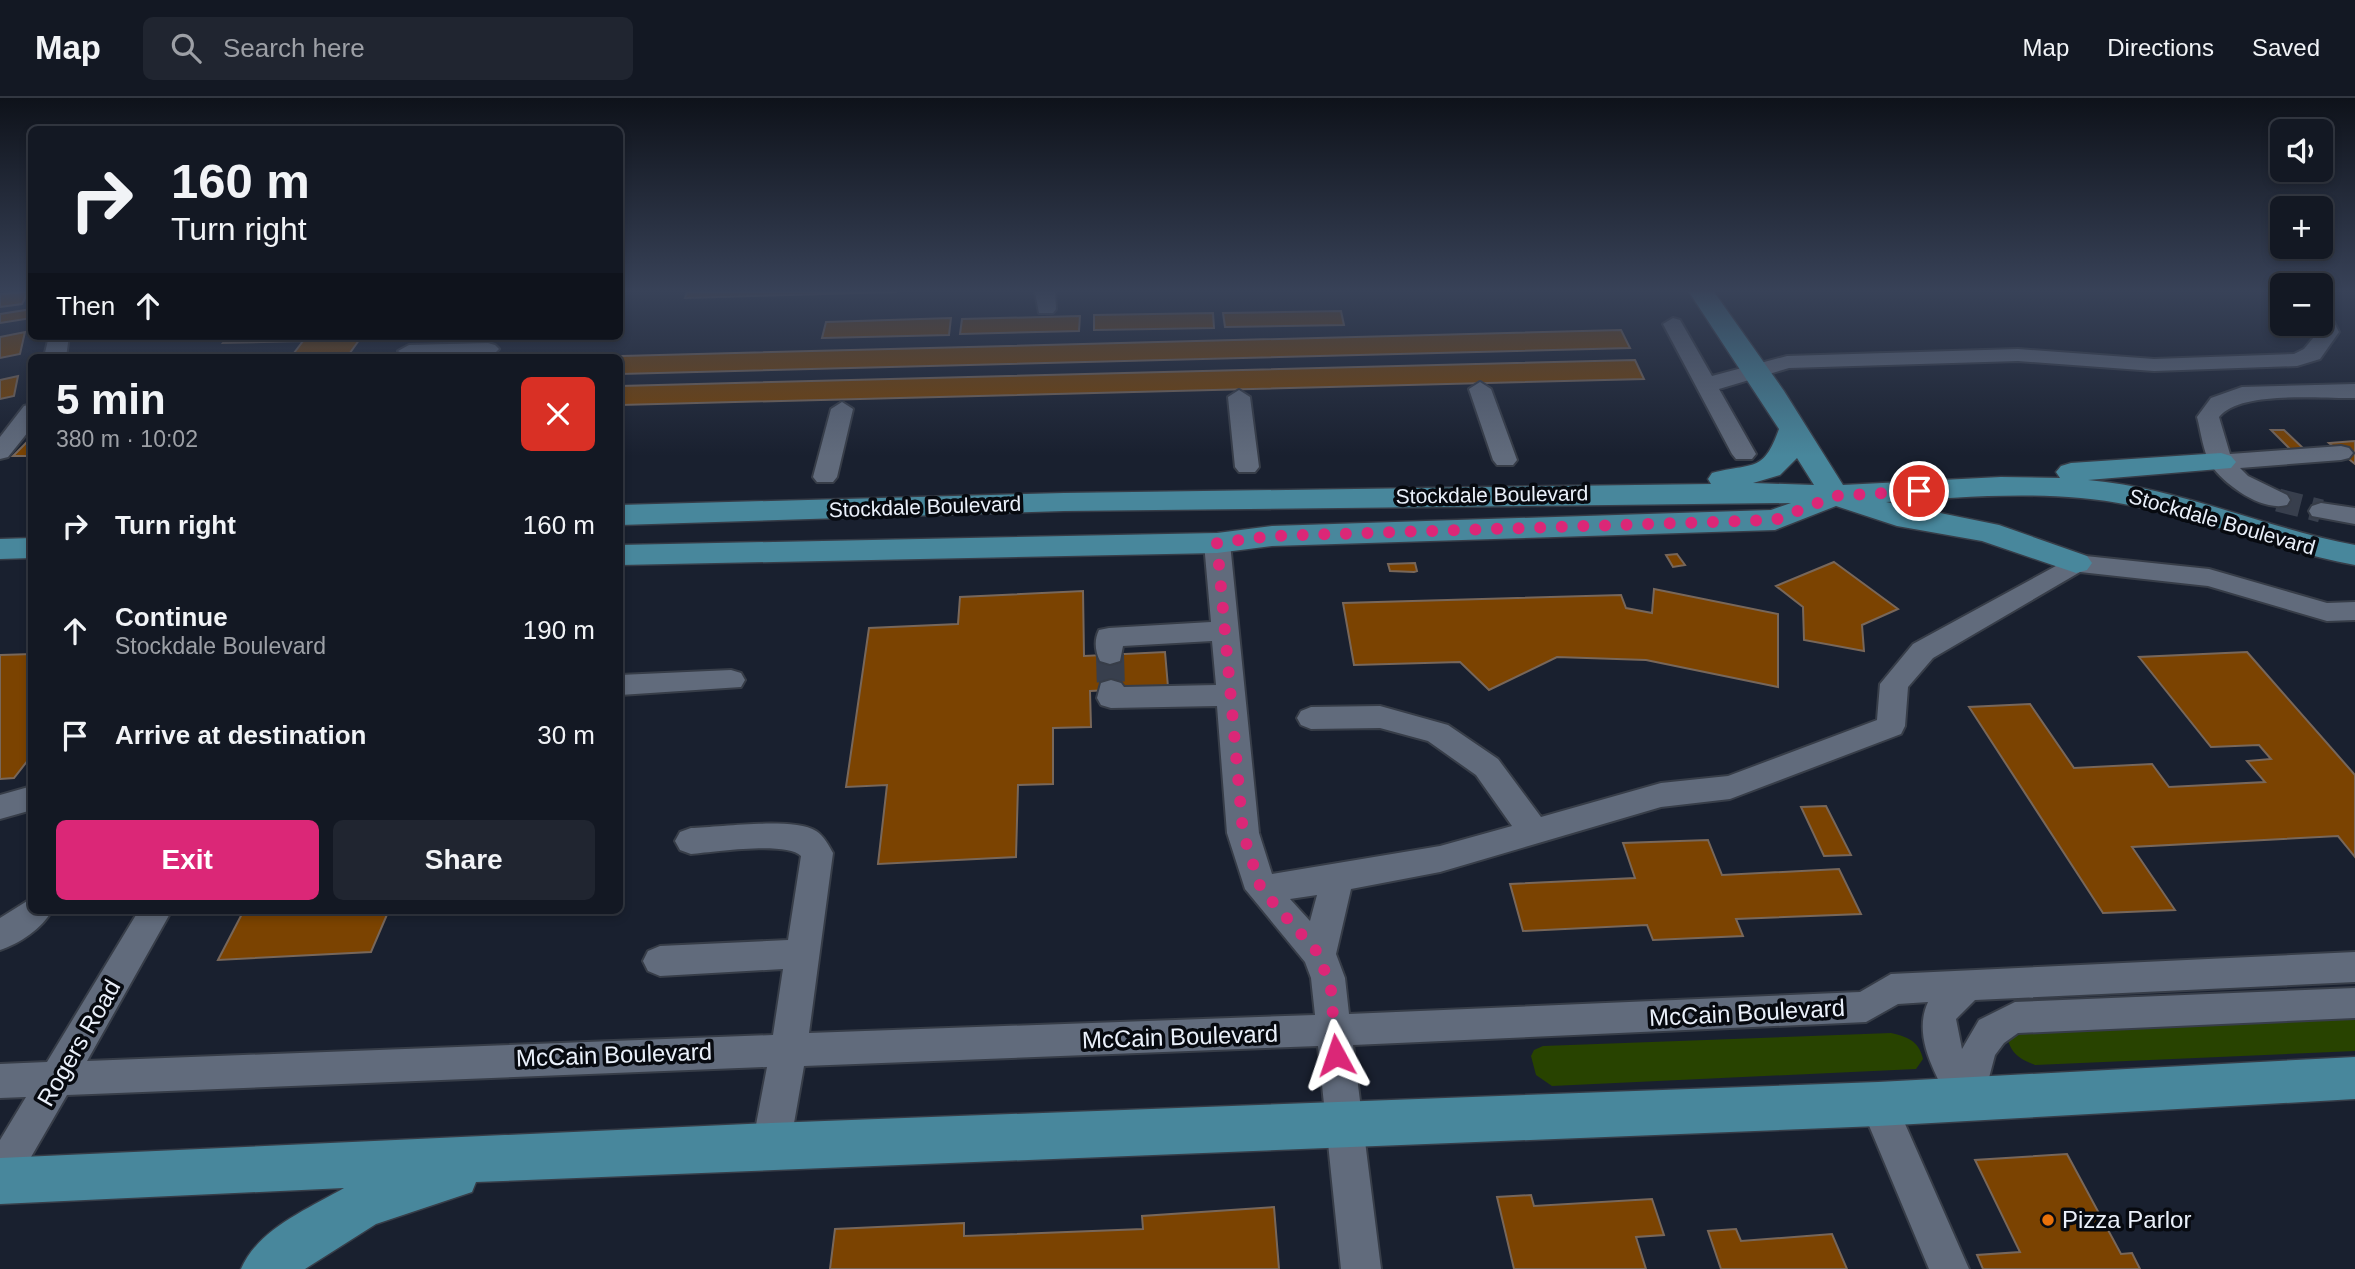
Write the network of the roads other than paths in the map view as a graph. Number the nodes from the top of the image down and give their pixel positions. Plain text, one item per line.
1 (489, 347) edge
2 (1686, 347) edge
3 (1739, 347) edge
4 (2318, 347) edge
5 (409, 351) dead end
6 (2029, 356) junction
7 (1757, 373) junction
8 (1706, 383) junction
9 (1480, 389) dead end
10 (2355, 391) edge
11 (1239, 397) dead end
12 (842, 409) dead end
13 (28, 416) edge
14 (1793, 430) junction
15 (0, 452) edge
16 (2341, 453) dead end
17 (1745, 454) dead end
18 (1505, 460) dead end
19 (2221, 462) junction
20 (1247, 467) dead end
21 (825, 477) dead end
22 (2002, 486) junction
23 (1637, 493) junction
24 (1835, 496) junction
25 (2278, 500) tunnel mouth
26 (1064, 502) junction
27 (2322, 511) tunnel mouth
28 (623, 515) edge
29 (2355, 516) edge
30 (1217, 543) junction
31 (28, 548) edge
32 (0, 549) edge
33 (623, 555) edge
34 (2355, 555) edge
35 (2076, 563) junction
36 (2355, 611) edge
37 (1225, 631) junction
38 (1110, 654) tunnel mouth
39 (731, 680) dead end
40 (623, 685) edge
41 (1111, 690) dead end
42 (1231, 695) junction
43 (1311, 718) dead end
44 (28, 798) edge
45 (0, 807) edge
46 (1534, 832) junction
47 (691, 841) dead end
48 (1337, 879) junction
49 (1261, 889) junction
50 (30, 914) edge
51 (154, 914) edge
52 (0, 936) edge
53 (800, 954) junction
54 (1319, 954) junction
55 (660, 961) dead end
56 (2355, 967) edge
57 (1966, 986) junction
58 (2355, 1003) edge
59 (1334, 1032) junction
60 (789, 1048) junction
61 (2355, 1078) edge
62 (59, 1079) junction
63 (0, 1081) edge
64 (1967, 1100) junction
65 (1878, 1104) junction
66 (1343, 1123) junction
67 (771, 1146) junction
68 (550, 1157) junction
69 (0, 1175) edge
70 (0, 1181) edge
71 (266, 1269) edge
72 (1361, 1269) edge
73 (1949, 1269) edge

1 - 5 street
2 - 8 street
3 - 7 main road
4 - 6 street
6 - 7 street
6 - 7 street
7 - 8 street
7 - 14 main road
8 - 17 street
9 - 18 street
10 - 19 street
11 - 20 street
12 - 21 street
13 - 15 street
14 - 23 main road
14 - 24 main road
16 - 19 street
19 - 22 main road
19 - 25 street
22 - 24 main road, Stockdale Boulevard
22 - 34 main road, Stockdale Boulevard
23 - 24 main road, Stockdale Boulevard
23 - 26 main road, Stockdale Boulevard
24 - 30 main road
24 - 35 main road
26 - 28 main road, Stockdale Boulevard
26 - 30 main road
27 - 29 street
30 - 33 main road
30 - 37 street
31 - 32 main road
35 - 36 street
35 - 46 street
37 - 38 street
37 - 42 street
39 - 40 street
41 - 42 street
42 - 49 street
43 - 46 street
44 - 45 street
46 - 48 street
47 - 53 street
48 - 49 street
48 - 54 street
49 - 54 street
50 - 52 street
51 - 62 street, Rogers Road
53 - 55 street
53 - 60 street
54 - 59 street
56 - 57 street, McCain Boulevard
57 - 59 street, McCain Boulevard
57 - 64 street
58 - 64 street
59 - 60 street, McCain Boulevard
59 - 66 street
60 - 62 street, McCain Boulevard
60 - 67 street
61 - 64 main road
62 - 63 street, McCain Boulevard
62 - 69 street, Rogers Road
64 - 65 main road
65 - 66 main road
65 - 73 street
66 - 67 main road
66 - 72 street
67 - 68 main road
68 - 70 main road
68 - 71 main road

